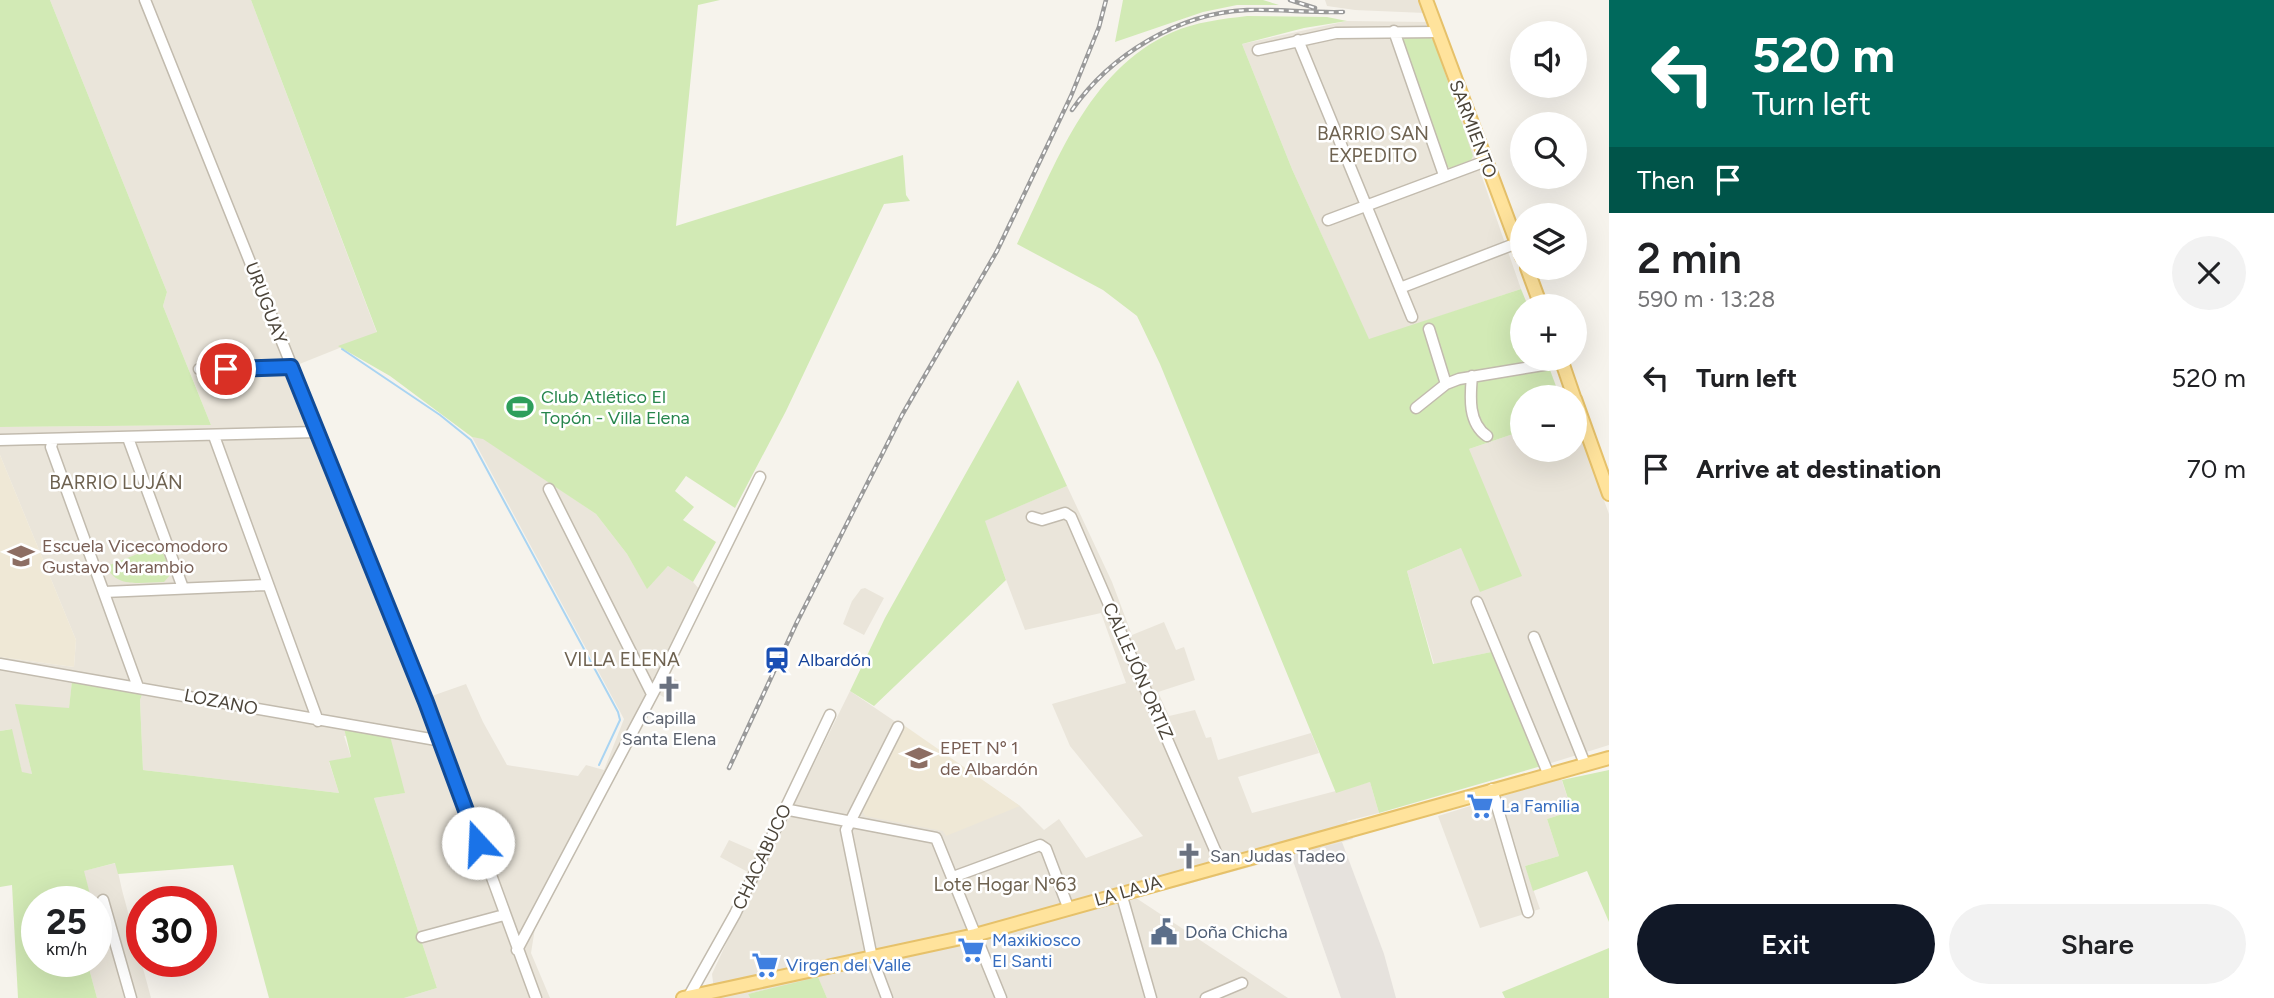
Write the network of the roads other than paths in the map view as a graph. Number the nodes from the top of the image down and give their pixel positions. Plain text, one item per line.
1 (145, 0) edge
2 (1426, 0) edge
3 (1394, 31) junction
4 (1437, 32) junction
5 (1298, 40) junction
6 (1258, 50) dead end
7 (1486, 161) junction
8 (1444, 175) junction
9 (1366, 205) junction
10 (1328, 220) dead end
11 (1510, 224) edge
12 (1510, 246) edge
13 (1400, 288) junction
14 (1412, 317) dead end
15 (1429, 329) dead end
16 (291, 367) junction
17 (199, 369) dead end
18 (1510, 369) edge
19 (1472, 376) junction
20 (1446, 384) junction
21 (1416, 408) dead end
22 (318, 432) junction
23 (1587, 432) edge
24 (214, 436) junction
25 (1487, 436) dead end
26 (128, 438) junction
27 (0, 440) edge
28 (53, 440) junction
29 (760, 477) dead end
30 (549, 489) dead end
31 (1609, 494) edge
32 (1032, 517) dead end
33 (267, 585) junction
34 (183, 587) junction
35 (104, 592) junction
36 (1477, 602) dead end
37 (1534, 637) dead end
38 (0, 664) edge
39 (138, 687) junction
40 (652, 694) junction
41 (830, 715) dead end
42 (317, 721) junction
43 (898, 727) dead end
44 (442, 741) junction
45 (1609, 758) edge
46 (1585, 764) junction
47 (1548, 773) junction
48 (1492, 789) junction
49 (784, 809) junction
50 (850, 821) junction
51 (1221, 864) junction
52 (953, 877) junction
53 (1121, 893) junction
54 (1068, 908) junction
55 (1528, 912) dead end
56 (503, 915) junction
57 (112, 932) edge
58 (975, 935) junction
59 (422, 937) dead end
60 (517, 950) junction
61 (872, 958) junction
62 (1242, 983) dead end
63 (686, 997) edge
64 (131, 998) edge
65 (537, 998) edge
66 (887, 998) edge
67 (1001, 998) edge
68 (1151, 998) edge
69 (1206, 998) edge

1 - 16 street, URUGUAY
2 - 4 main road, SARMIENTO
3 - 4 street
3 - 5 street
3 - 8 street
4 - 7 main road, SARMIENTO
5 - 6 street
5 - 9 street
7 - 8 street
7 - 11 main road, SARMIENTO
8 - 9 street
9 - 10 street
9 - 13 street
12 - 13 street
13 - 14 street
15 - 20 street
16 - 17 street
16 - 22 street, URUGUAY
18 - 19 street
19 - 20 street
19 - 25 street
20 - 21 street
22 - 24 street
22 - 44 street, URUGUAY
23 - 31 main road
24 - 26 street
24 - 33 street
26 - 28 street
26 - 34 street
27 - 28 street
28 - 35 street
29 - 40 street
30 - 40 street
32 - 51 street, CALLEJÓN ORTIZ
33 - 34 street
33 - 42 street
34 - 35 street
35 - 39 street
36 - 47 street
37 - 46 street
38 - 39 street, LOZANO
39 - 42 street, LOZANO
40 - 60 street
41 - 49 street, CHACABUCO
42 - 44 street, LOZANO
43 - 50 street
44 - 56 street, URUGUAY
45 - 46 main road, LA LAJA
46 - 47 main road, LA LAJA
47 - 48 main road, LA LAJA
48 - 51 main road, LA LAJA
48 - 55 street
49 - 50 street
49 - 63 street, CHACABUCO
50 - 52 street
50 - 61 street
51 - 53 main road, LA LAJA
52 - 54 street
52 - 58 street
53 - 54 main road, LA LAJA
53 - 68 street
54 - 58 main road, LA LAJA
56 - 59 street
56 - 60 street, URUGUAY
57 - 64 street
58 - 61 main road, LA LAJA
58 - 67 street
60 - 65 street, URUGUAY
61 - 63 main road, LA LAJA
61 - 66 street
62 - 69 street

